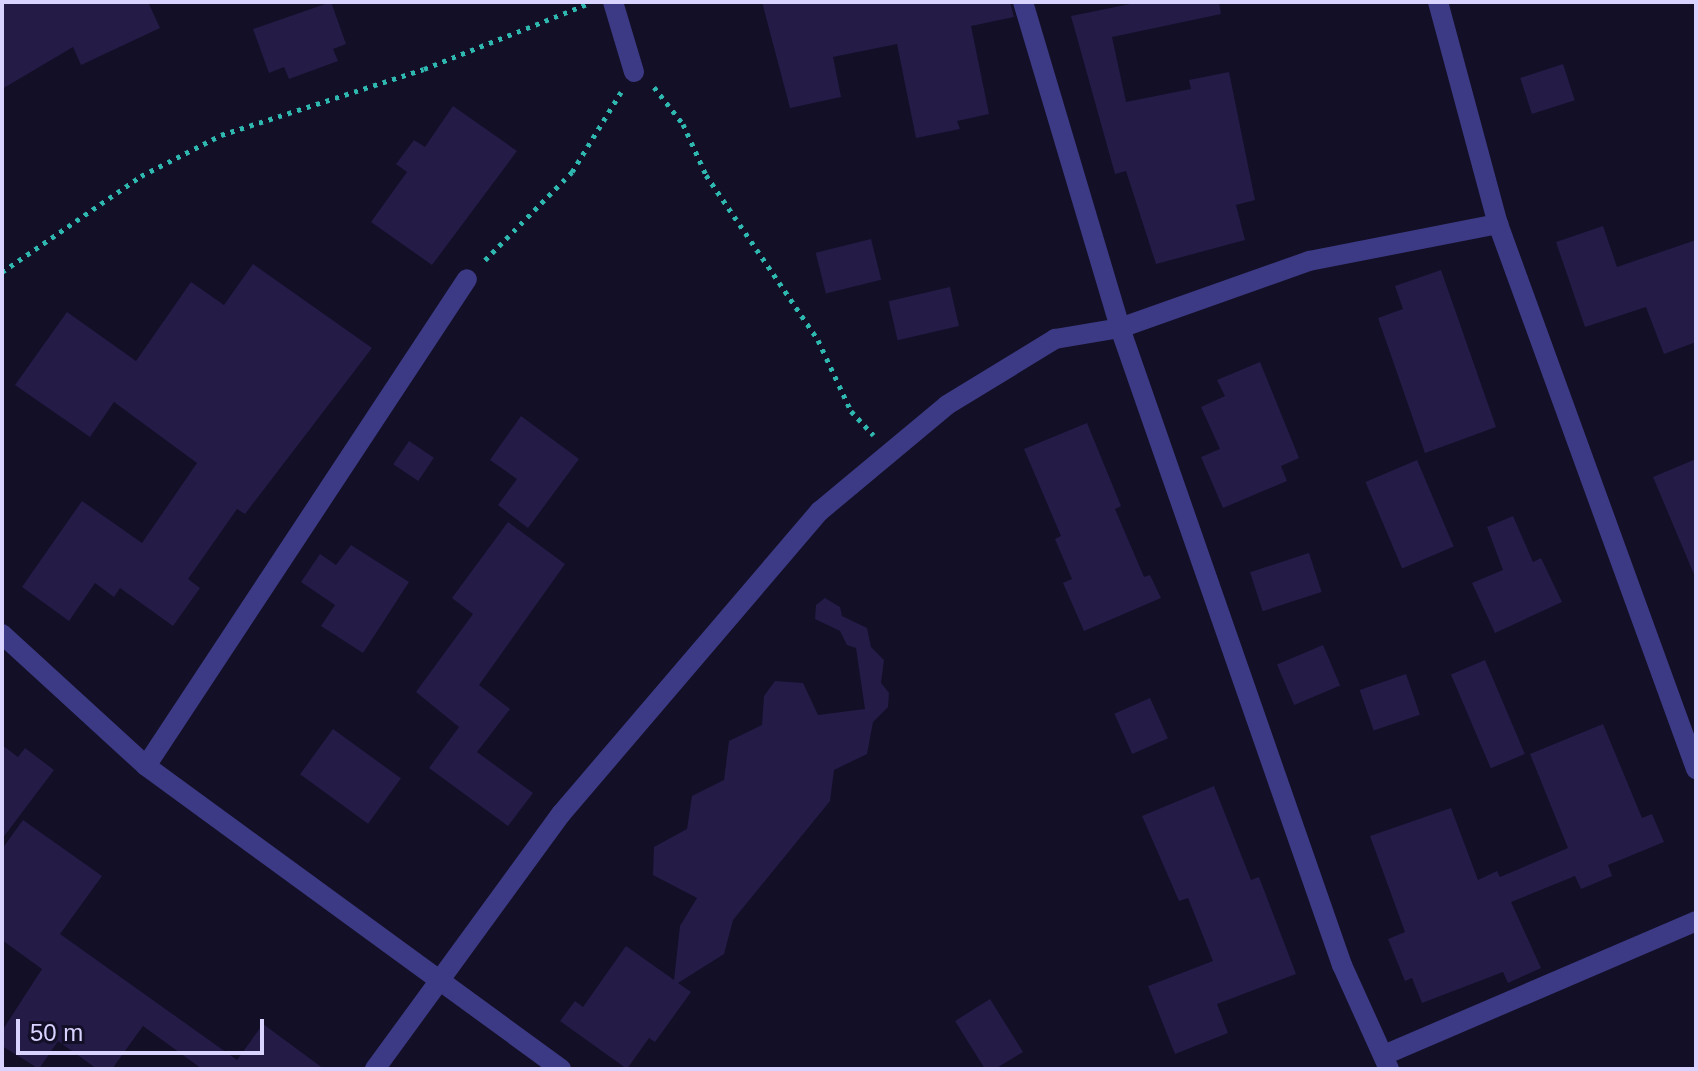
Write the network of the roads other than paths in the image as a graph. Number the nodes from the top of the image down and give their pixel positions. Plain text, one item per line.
1 (613, 2) edge
2 (1023, 2) edge
3 (1438, 2) edge
4 (634, 71) road end
5 (1498, 224) junction
6 (467, 279) road end
7 (1120, 328) junction
8 (2, 634) edge
9 (146, 766) junction
10 (1696, 769) edge
11 (1696, 921) edge
12 (436, 980) junction
13 (1386, 1062) edge
14 (375, 1069) edge
15 (561, 1069) edge

1 - 4 street
2 - 7 street
3 - 5 street
5 - 7 street
5 - 10 street
6 - 9 street
7 - 12 street
7 - 13 street
8 - 9 street
9 - 12 street
11 - 13 street
12 - 14 street
12 - 15 street

